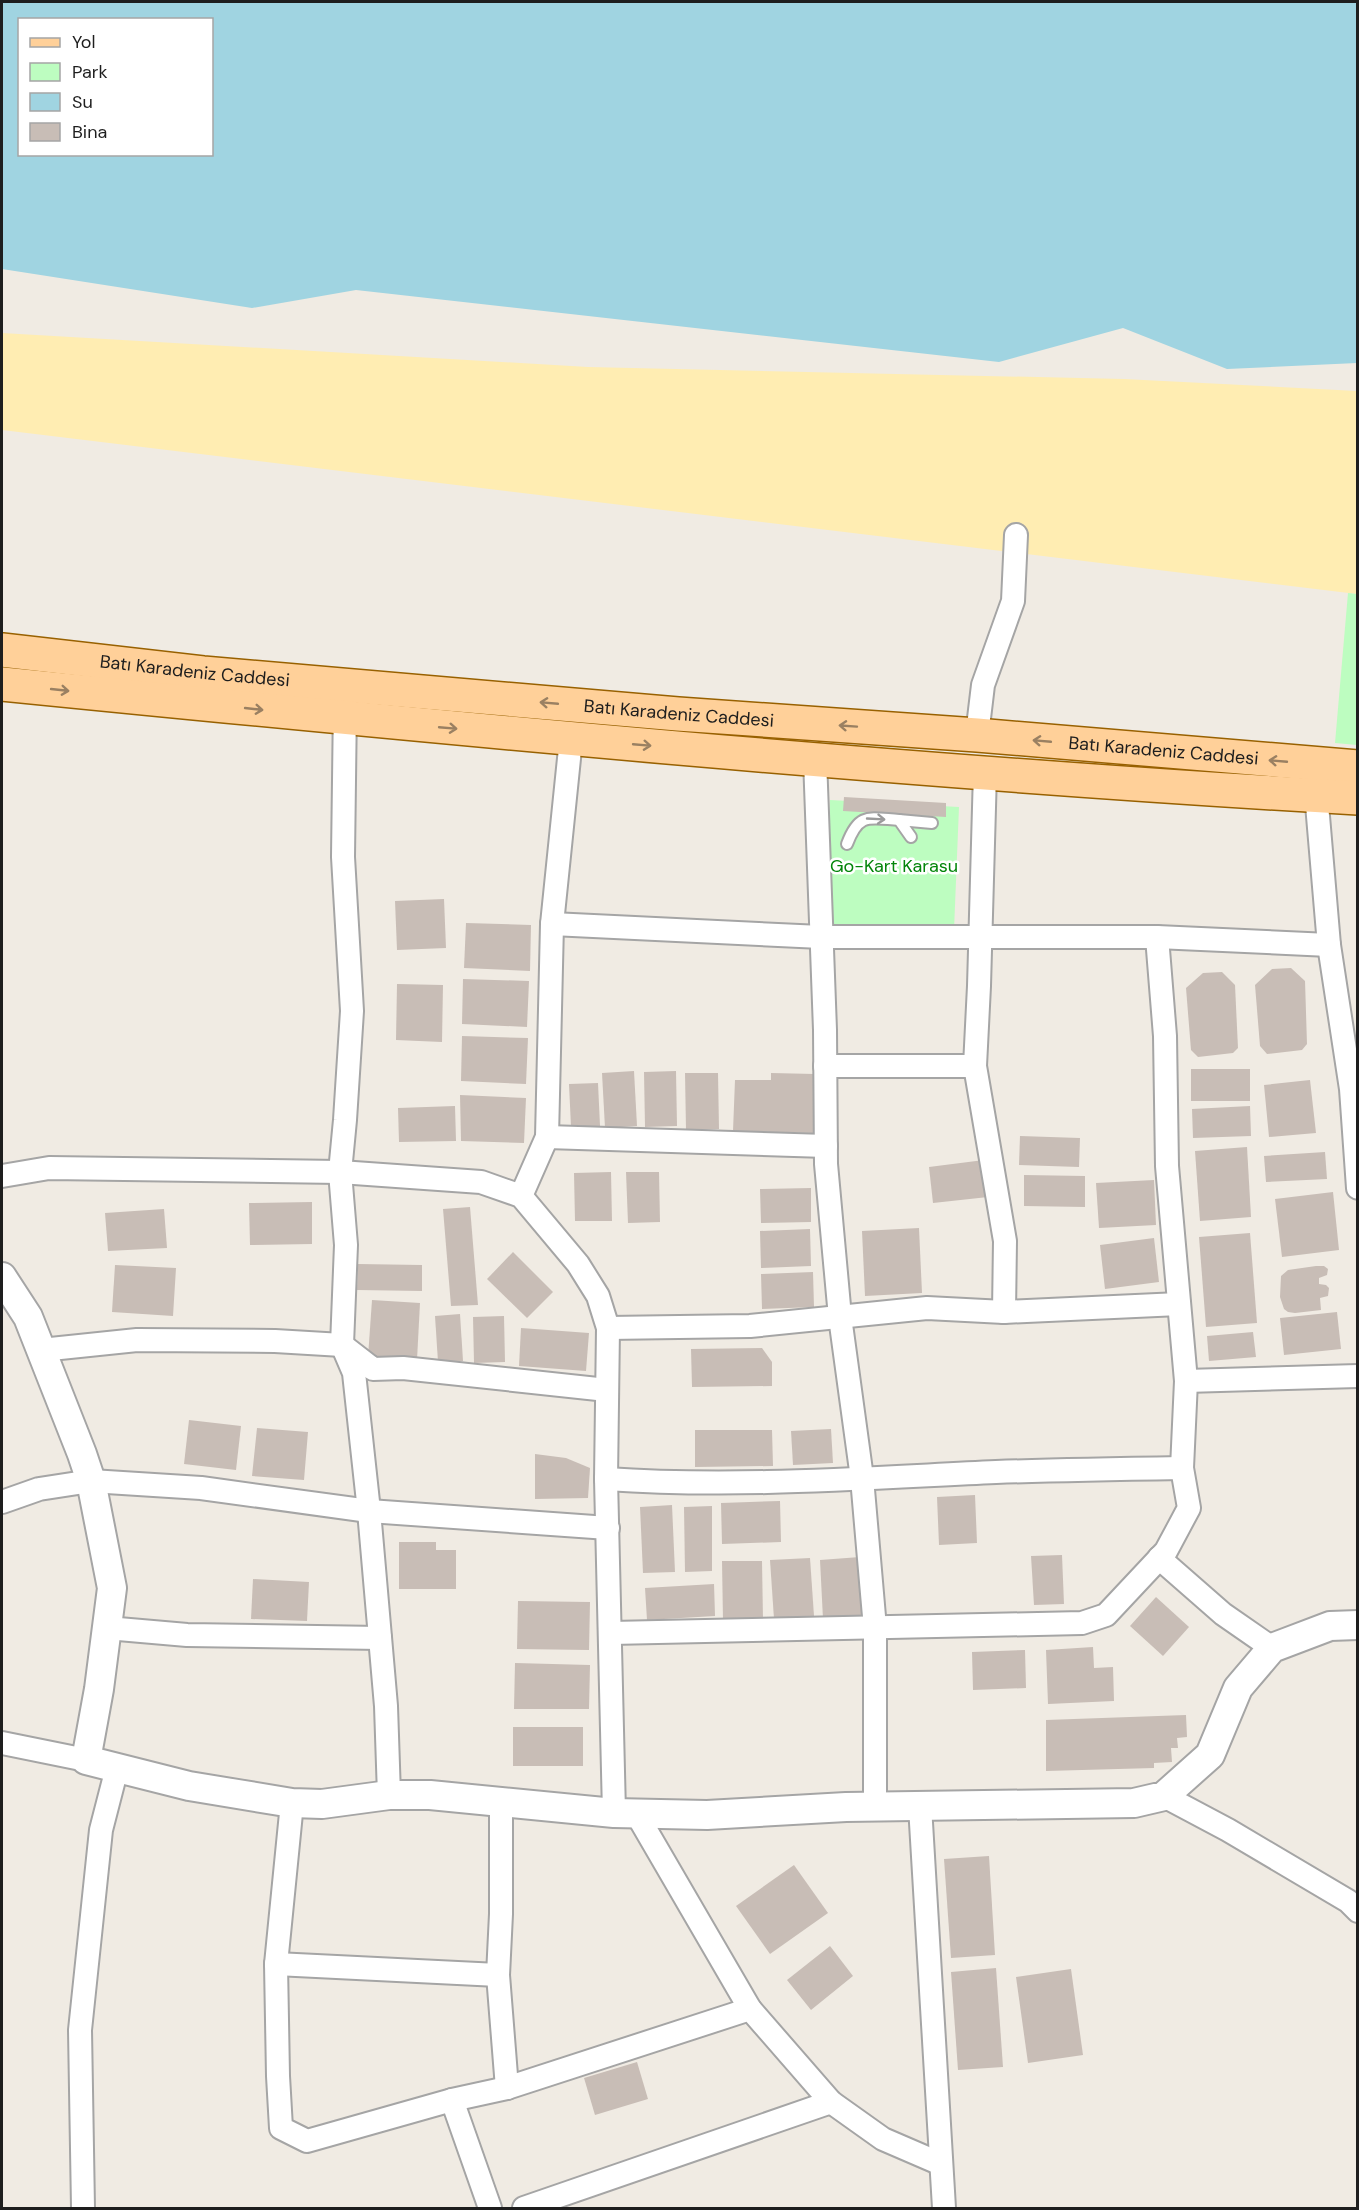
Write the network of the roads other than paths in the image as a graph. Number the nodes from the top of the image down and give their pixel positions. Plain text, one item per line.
1 (1016, 535) dead end
2 (2, 650) edge
3 (2, 684) edge
4 (346, 686) junction
5 (344, 718) junction
6 (977, 735) junction
7 (571, 739) junction
8 (815, 759) junction
9 (1358, 767) edge
10 (985, 772) junction
11 (1315, 780) junction
12 (1358, 798) edge
13 (899, 820) junction
14 (932, 823) dead end
15 (911, 837) dead end
16 (847, 844) dead end
17 (552, 924) junction
18 (821, 937) junction
19 (1157, 937) junction
20 (981, 938) junction
21 (1329, 945) junction
22 (825, 1066) junction
23 (975, 1066) junction
24 (547, 1137) junction
25 (826, 1146) junction
26 (340, 1172) junction
27 (1357, 1173) edge
28 (2, 1176) edge
29 (521, 1196) junction
30 (2, 1277) edge
31 (1179, 1305) junction
32 (1004, 1312) junction
33 (840, 1317) junction
34 (608, 1328) junction
35 (342, 1345) junction
36 (41, 1350) junction
37 (1358, 1376) edge
38 (1186, 1381) junction
39 (607, 1390) junction
40 (1182, 1468) junction
41 (606, 1479) junction
42 (862, 1479) junction
43 (91, 1481) junction
44 (2, 1502) edge
45 (369, 1511) junction
46 (608, 1528) junction
47 (1159, 1558) junction
48 (1358, 1625) edge
49 (107, 1628) junction
50 (875, 1628) junction
51 (611, 1633) junction
52 (380, 1638) junction
53 (1272, 1648) junction
54 (2, 1743) edge
55 (86, 1760) junction
56 (117, 1768) junction
57 (389, 1795) junction
58 (1164, 1796) junction
59 (501, 1801) junction
60 (292, 1803) junction
61 (920, 1806) junction
62 (875, 1807) junction
63 (625, 1813) junction
64 (1354, 1900) edge
65 (276, 1964) junction
66 (498, 1975) junction
67 (750, 2009) junction
68 (507, 2088) junction
69 (452, 2100) junction
70 (831, 2102) junction
71 (941, 2164) junction
72 (83, 2208) edge
73 (490, 2208) edge
74 (524, 2208) edge
75 (944, 2208) edge

1 - 6 street
2 - 4 main road, Batı Karadeniz Caddesi
3 -> 5 main road, Batı Karadeniz Caddesi
4 - 5 street
6 -> 4 main road, Batı Karadeniz Caddesi
5 -> 7 main road, Batı Karadeniz Caddesi
5 - 26 street
11 -> 6 main road, Batı Karadeniz Caddesi
7 -> 8 main road, Batı Karadeniz Caddesi
7 - 17 street
8 - 10 main road, Batı Karadeniz Caddesi
8 - 18 street
9 - 11 main road, Batı Karadeniz Caddesi
10 - 11 main road, Batı Karadeniz Caddesi
10 - 20 street
11 - 12 main road, Batı Karadeniz Caddesi
11 - 21 street
13 - 14 lane
13 - 15 lane
16 -> 13 lane
17 - 18 street
17 - 24 street
18 - 20 street
18 - 22 street
19 - 20 street
19 - 21 street
19 - 31 street
20 - 23 street
21 - 27 street
22 - 23 street
22 - 25 street
23 - 32 street
24 - 25 street
24 - 29 street
25 - 33 street
26 - 28 street
26 - 29 street
26 - 35 street
29 - 34 street
30 - 36 street
31 - 32 street
31 - 38 street
32 - 33 street
33 - 34 street
33 - 42 street
34 - 39 street
35 - 36 street
35 - 39 street
35 - 45 street
36 - 43 street
37 - 38 street
38 - 40 street
39 - 41 street
40 - 42 street
40 - 47 street
41 - 42 street
41 - 46 street
42 - 50 street
43 - 44 street
43 - 45 street
43 - 49 street
45 - 46 street
45 - 52 street
46 - 51 street
47 - 50 street
47 - 53 street
48 - 53 street
49 - 52 street
49 - 55 street
50 - 51 street
50 - 62 street
51 - 63 street
52 - 57 street
53 - 58 street
54 - 55 street
55 - 56 street
56 - 60 street
56 - 72 street
57 - 59 street
57 - 60 street
58 - 61 street
58 - 64 street
59 - 63 street
59 - 66 street
60 - 65 street
61 - 62 street
61 - 71 street
62 - 63 street
63 - 67 street
65 - 66 street
65 - 69 street
66 - 68 street
67 - 68 street
67 - 70 street
68 - 69 street
69 - 73 street
70 - 71 street
70 - 74 street
71 - 75 street

